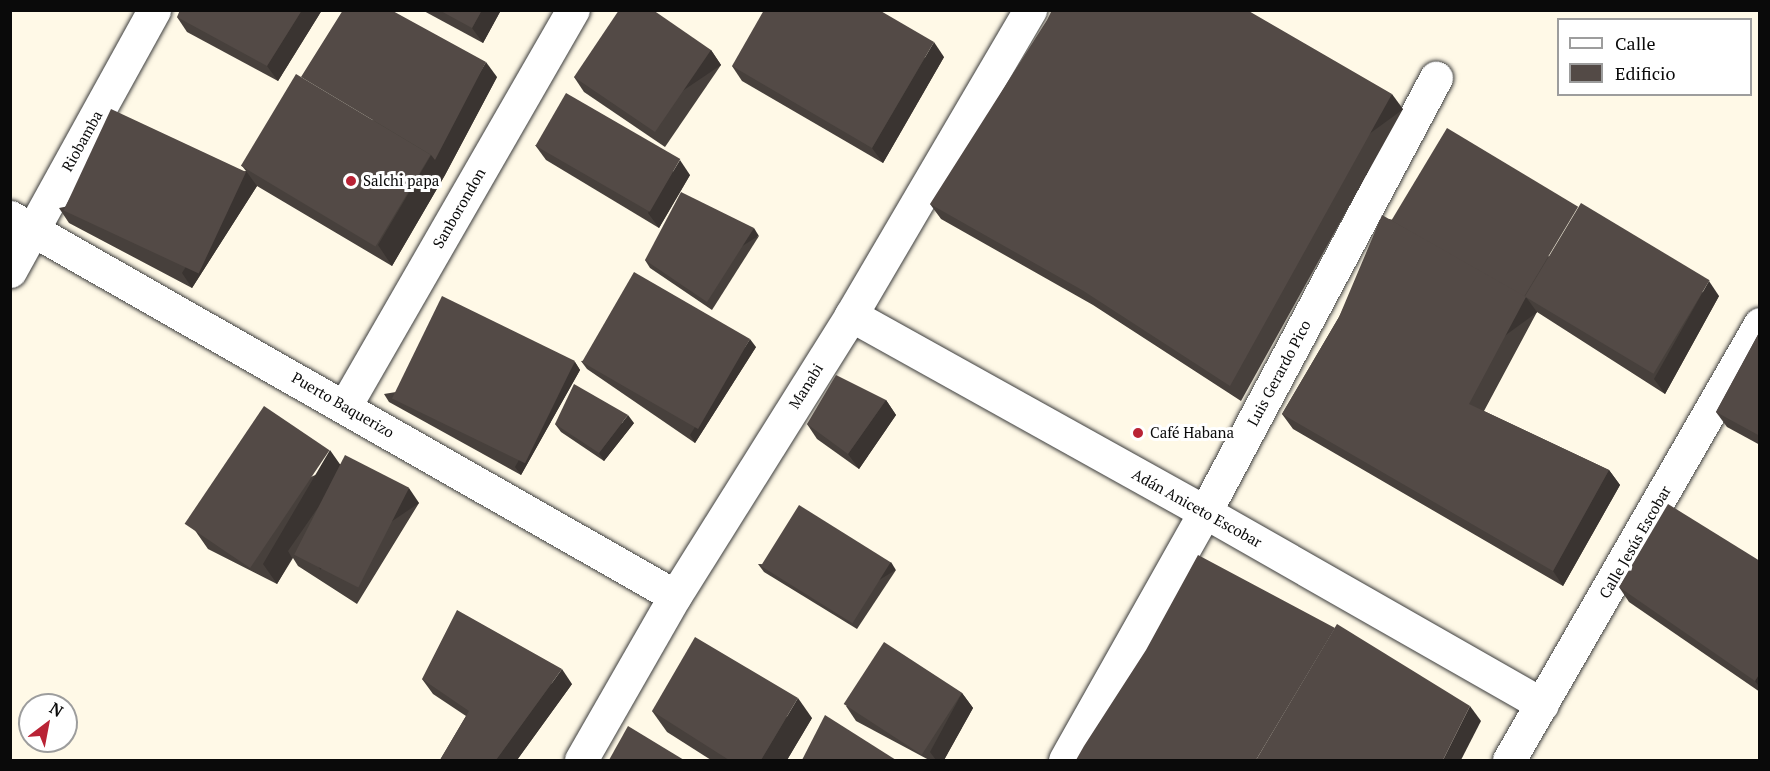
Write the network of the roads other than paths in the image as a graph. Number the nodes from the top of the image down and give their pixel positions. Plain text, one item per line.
1 (154, 10) edge
2 (573, 10) edge
3 (1030, 10) edge
4 (1436, 78) dead end
5 (21, 224) edge
6 (10, 271) edge
7 (851, 315) junction
8 (1760, 324) edge
9 (345, 406) junction
10 (1205, 512) junction
11 (675, 596) junction
12 (1542, 704) junction
13 (581, 760) edge
14 (1065, 760) edge
15 (1509, 760) edge

1 - 5 street, Riobamba
2 - 9 street, Sanborondon
3 - 7 street, Manabi
4 - 10 street, Luis Gerardo Pico
5 - 6 street, Riobamba
5 - 9 street, Puerto Baquerizo
7 - 10 street, Adán Aniceto Escobar
7 - 11 street, Manabi
8 - 12 street, Calle Jesús Escobar
9 - 11 street, Puerto Baquerizo
10 - 12 street, Adán Aniceto Escobar
10 - 14 street, Luis Gerardo Pico
11 - 13 street, Manabi
12 - 15 street, Calle Jesús Escobar

